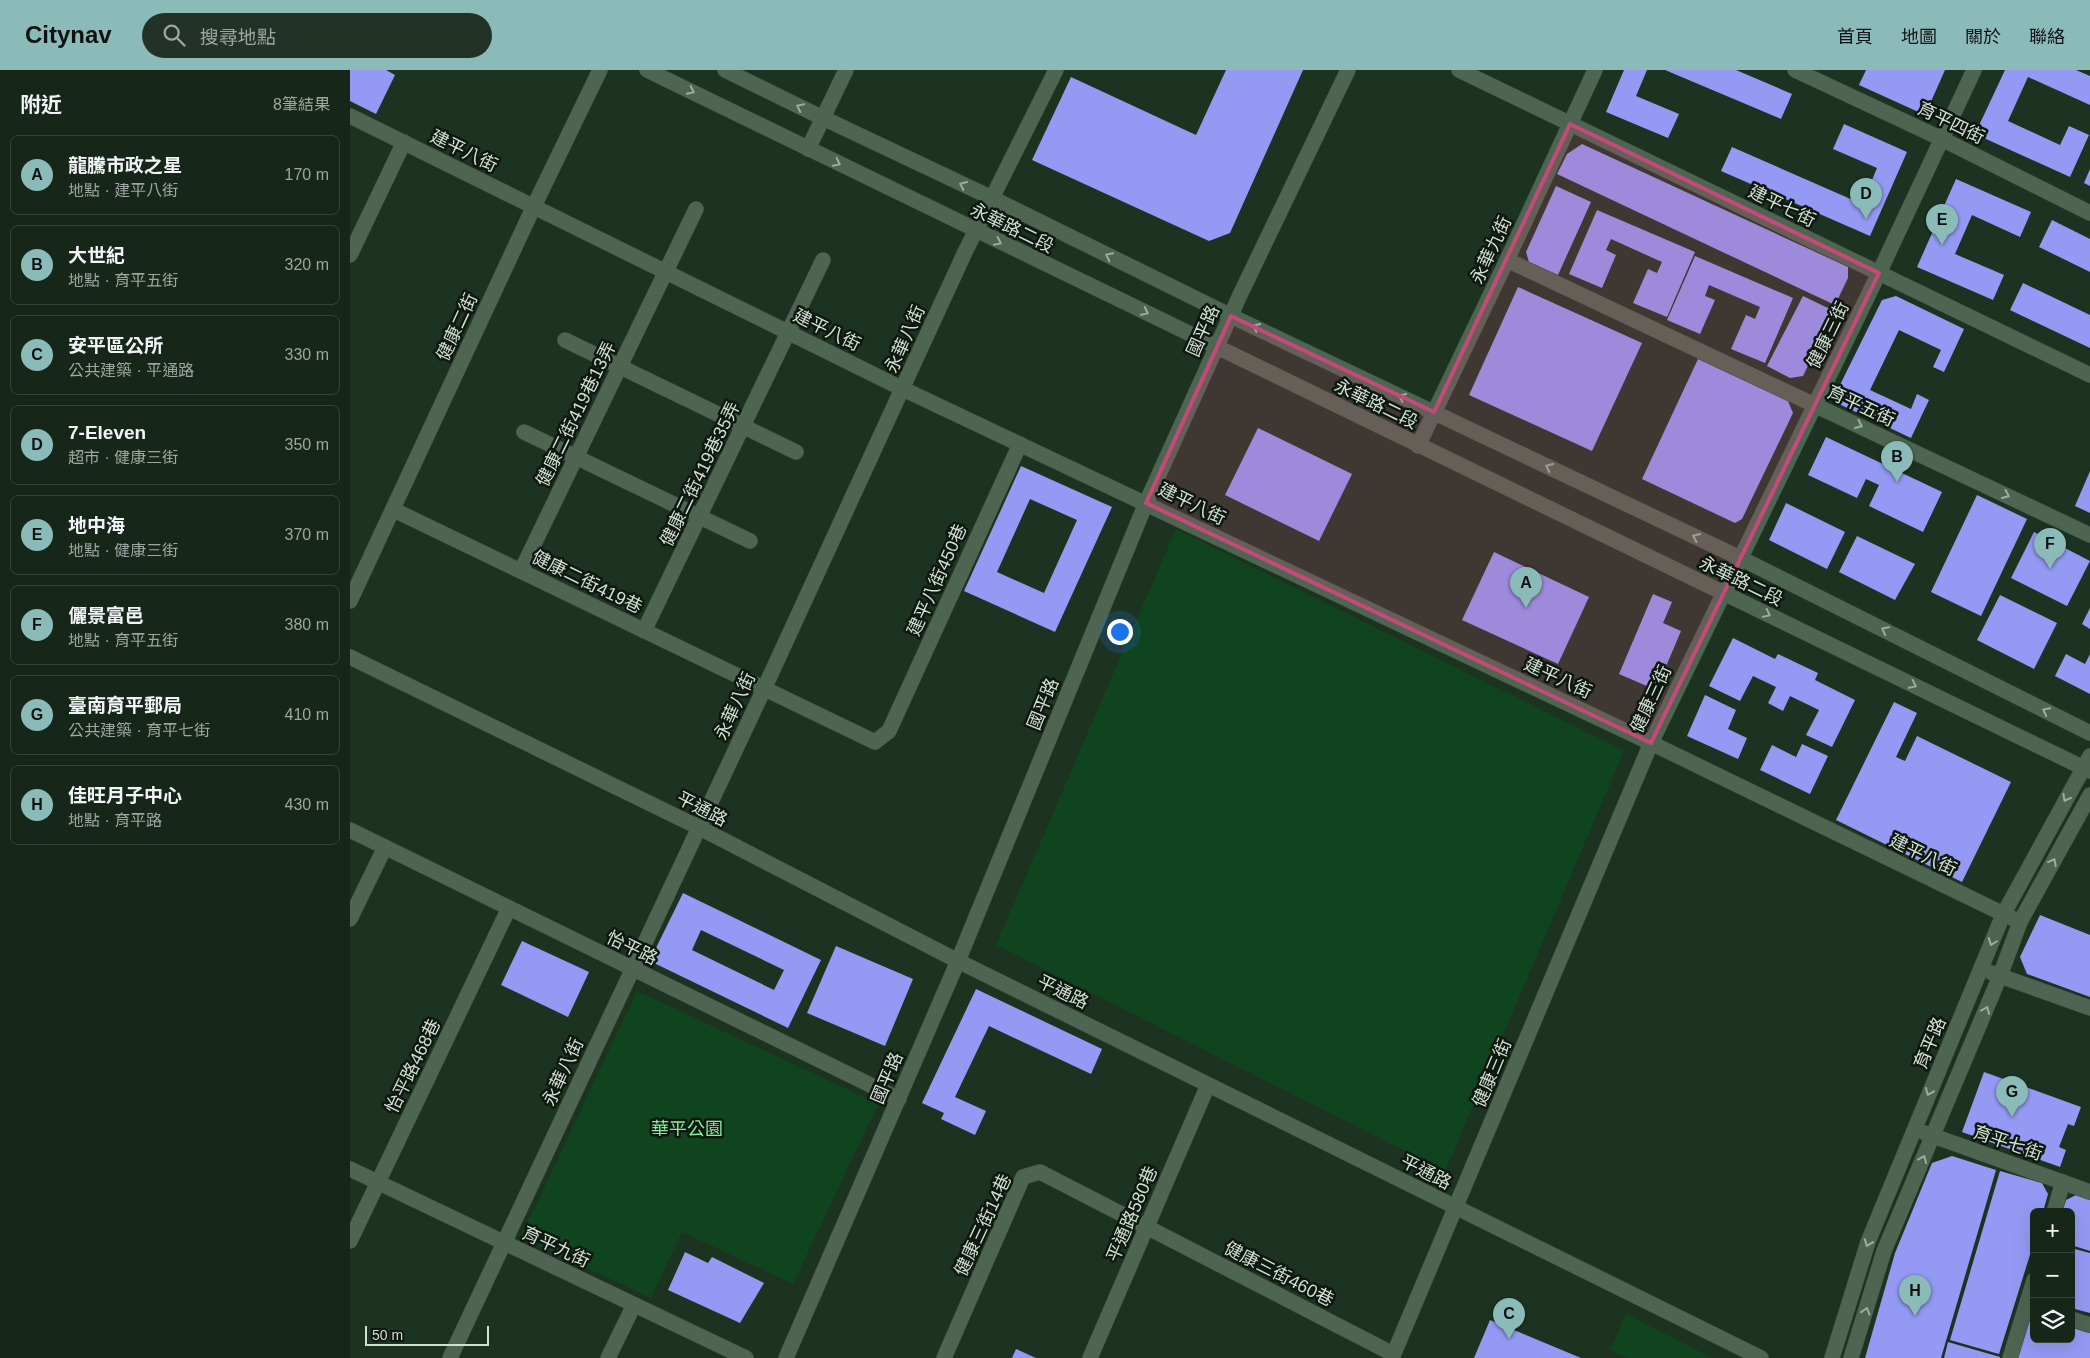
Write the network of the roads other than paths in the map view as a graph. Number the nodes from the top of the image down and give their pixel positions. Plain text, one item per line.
1 (600, 70) edge
2 (647, 70) edge
3 (725, 70) edge
4 (846, 70) edge
5 (1056, 70) edge
6 (1348, 70) edge
7 (1459, 70) edge
8 (1596, 70) edge
9 (1795, 70) edge
10 (1974, 70) edge
11 (350, 116) edge
12 (823, 118) junction
13 (1570, 124) junction
14 (1942, 139) junction
15 (404, 142) junction
16 (808, 149) junction
17 (992, 198) junction
18 (534, 206) junction
19 (696, 209) dead end
20 (2090, 212) edge
21 (975, 231) junction
22 (350, 255) edge
23 (823, 260) dead end
24 (1507, 260) junction
25 (666, 273) junction
26 (1879, 273) junction
27 (1231, 316) junction
28 (789, 333) junction
29 (565, 340) dead end
30 (1216, 348) junction
31 (620, 366) junction
32 (2090, 375) edge
33 (903, 389) junction
34 (1815, 404) junction
35 (1434, 412) junction
36 (744, 426) junction
37 (524, 432) dead end
38 (1020, 444) junction
39 (1418, 446) junction
40 (796, 452) dead end
41 (576, 457) junction
42 (1146, 503) junction
43 (394, 510) junction
44 (700, 517) junction
45 (2090, 535) edge
46 (750, 541) dead end
47 (1740, 558) junction
48 (521, 571) junction
49 (1723, 592) junction
50 (350, 600) edge
51 (644, 631) junction
52 (350, 657) edge
53 (764, 688) junction
54 (889, 731) joint
55 (2090, 732) edge
56 (1651, 743) junction
57 (2088, 765) edge
58 (2090, 794) edge
59 (698, 828) junction
60 (350, 830) edge
61 (384, 847) junction
62 (509, 908) junction
63 (2003, 914) junction
64 (350, 919) edge
65 (2020, 922) junction
66 (958, 961) junction
67 (631, 968) junction
68 (1981, 970) junction
69 (2000, 976) junction
70 (2090, 1008) edge
71 (1208, 1085) junction
72 (899, 1099) junction
73 (1914, 1129) junction
74 (1932, 1136) junction
75 (350, 1169) edge
76 (2063, 1182) junction
77 (378, 1183) junction
78 (2090, 1192) edge
79 (1456, 1208) junction
80 (2055, 1208) edge
81 (1147, 1226) junction
82 (350, 1241) edge
83 (504, 1243) junction
84 (634, 1304) junction
85 (2030, 1306) edge
86 (2075, 1320) edge
87 (2090, 1325) edge
88 (1393, 1356) edge
89 (450, 1358) edge
90 (608, 1358) edge
91 (746, 1358) edge
92 (786, 1358) edge
93 (944, 1358) edge
94 (1090, 1358) edge
95 (1761, 1358) edge
96 (1832, 1358) edge
97 (1852, 1358) edge
98 (2010, 1358) edge

1 - 18 street, 健康二街
2 -> 16 street, 永華路二段
12 -> 3 street, 永華路二段
4 - 12 street
5 - 17 street, 永華八街
6 - 27 street, 國平路
7 - 13 street, 建平七街
8 - 13 street, 永華九街
9 - 14 street, 育平四街
10 - 14 street, 健康三街
11 - 15 street, 建平八街
12 - 16 street
17 -> 12 street, 永華路二段
13 - 24 street, 永華九街
13 - 26 street, 建平七街
14 - 20 street, 育平四街
14 - 26 street, 健康三街
15 - 18 street, 建平八街
15 - 22 street
16 -> 21 street, 永華路二段
17 - 21 street, 永華八街
27 -> 17 street, 永華路二段
18 - 25 street, 建平八街
18 - 43 street, 健康二街
19 - 25 street, 健康二街419巷13弄
21 -> 30 street, 永華路二段
21 - 33 street, 永華八街
23 - 28 street, 健康二街419巷35弄
24 - 34 street, 育平五街
24 - 35 street, 永華九街
25 - 28 street, 建平八街
25 - 31 street, 健康二街419巷13弄
26 - 32 street, 建平七街
26 - 34 street, 健康三街
27 - 30 street, 國平路
35 -> 27 street, 永華路二段
28 - 33 street, 建平八街
28 - 36 street, 健康二街419巷35弄
29 - 31 street
30 - 39 street, 永華路二段
30 - 42 street, 國平路
31 - 36 street
31 - 41 street, 健康二街419巷13弄
33 - 38 street, 建平八街
33 - 53 street, 永華八街
34 -> 45 street, 育平五街
34 - 47 street, 健康三街
35 - 39 street, 永華九街
47 -> 35 street, 永華路二段
36 - 40 street
36 - 44 street, 健康二街419巷35弄
37 - 41 street
38 - 42 street, 建平八街
38 - 54 street, 建平八街450巷
39 - 49 street, 永華路二段
41 - 44 street
41 - 48 street, 健康二街419巷13弄
42 - 56 street, 建平八街
42 - 66 street, 國平路
43 - 48 street, 健康二街419巷
43 - 50 street, 健康二街
44 - 46 street
44 - 51 street, 健康二街419巷35弄
47 - 49 street, 健康三街
55 -> 47 street, 永華路二段
48 - 51 street, 健康二街419巷
49 - 56 street, 健康三街
49 -> 57 street, 永華路二段
51 - 53 street, 健康二街419巷
52 - 59 street, 平通路
53 - 54 street, 健康二街419巷
53 - 59 street, 永華八街
56 - 63 street, 建平八街
56 - 79 street, 健康三街
57 -> 63 street, 育平路
65 -> 58 street
59 - 66 street, 平通路
59 - 67 street, 永華八街
60 - 61 street, 怡平路
61 - 62 street, 怡平路
61 - 64 street
62 - 67 street, 怡平路
62 - 77 street, 怡平路468巷
63 - 65 street, 建平八街
63 -> 68 street, 育平路
65 - 69 street
66 - 71 street, 平通路
66 - 72 street, 國平路
67 - 72 street, 怡平路
67 - 83 street, 永華八街
68 - 69 street
68 -> 73 street, 育平路
69 - 70 street
74 -> 69 street
71 - 79 street, 平通路
71 - 81 street, 平通路580巷
72 - 92 street, 國平路
73 - 74 street, 育平七街
73 -> 96 street, 育平路
74 - 76 street, 育平七街
97 -> 74 street
75 - 77 street, 育平九街
76 - 78 street, 育平七街
76 - 80 street
77 - 82 street, 怡平路468巷
77 - 83 street, 育平九街
79 - 88 street, 健康三街
79 - 95 street, 平通路
81 - 88 street, 健康三街460巷
81 - 93 street, 健康三街14巷
81 - 94 street, 平通路580巷
83 - 84 street, 育平九街
83 - 89 street, 永華八街
84 - 90 street
84 - 91 street, 育平九街
85 - 98 street
86 - 87 street

